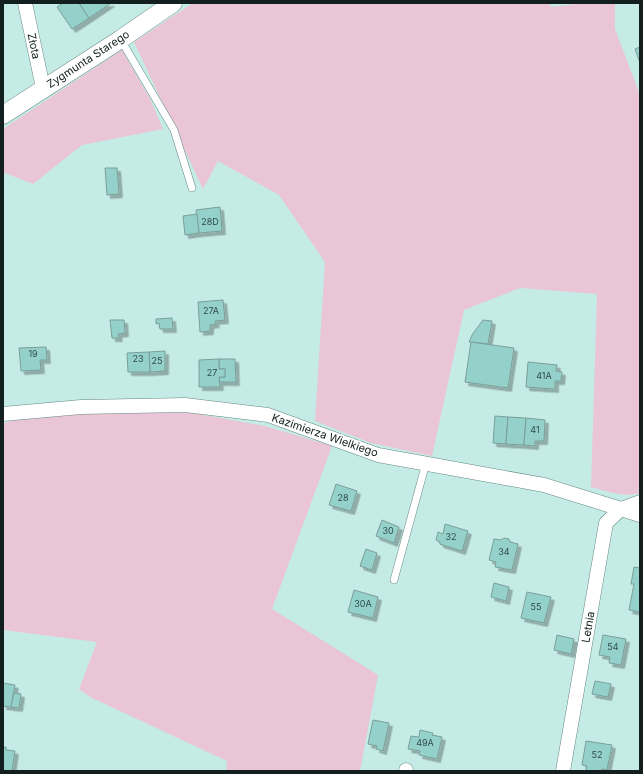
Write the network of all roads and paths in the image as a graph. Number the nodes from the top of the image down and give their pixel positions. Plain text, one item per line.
1 (25, 3) edge
2 (173, 3) edge
3 (121, 39) junction
4 (43, 88) junction
5 (3, 115) edge
6 (192, 188) dead end
7 (3, 414) edge
8 (426, 463) junction
9 (640, 502) edge
10 (621, 509) junction
11 (640, 515) edge
12 (394, 580) dead end
13 (564, 771) edge

1 - 4 street, Złota
2 - 3 street, Zygmunta Starego
3 - 4 street, Zygmunta Starego
3 - 6 lane
4 - 5 street, Zygmunta Starego
7 - 8 street, Kazimierza Wielkiego
8 - 10 street, Kazimierza Wielkiego
8 - 12 lane
9 - 10 street
10 - 11 street
10 - 13 street, Letnia

